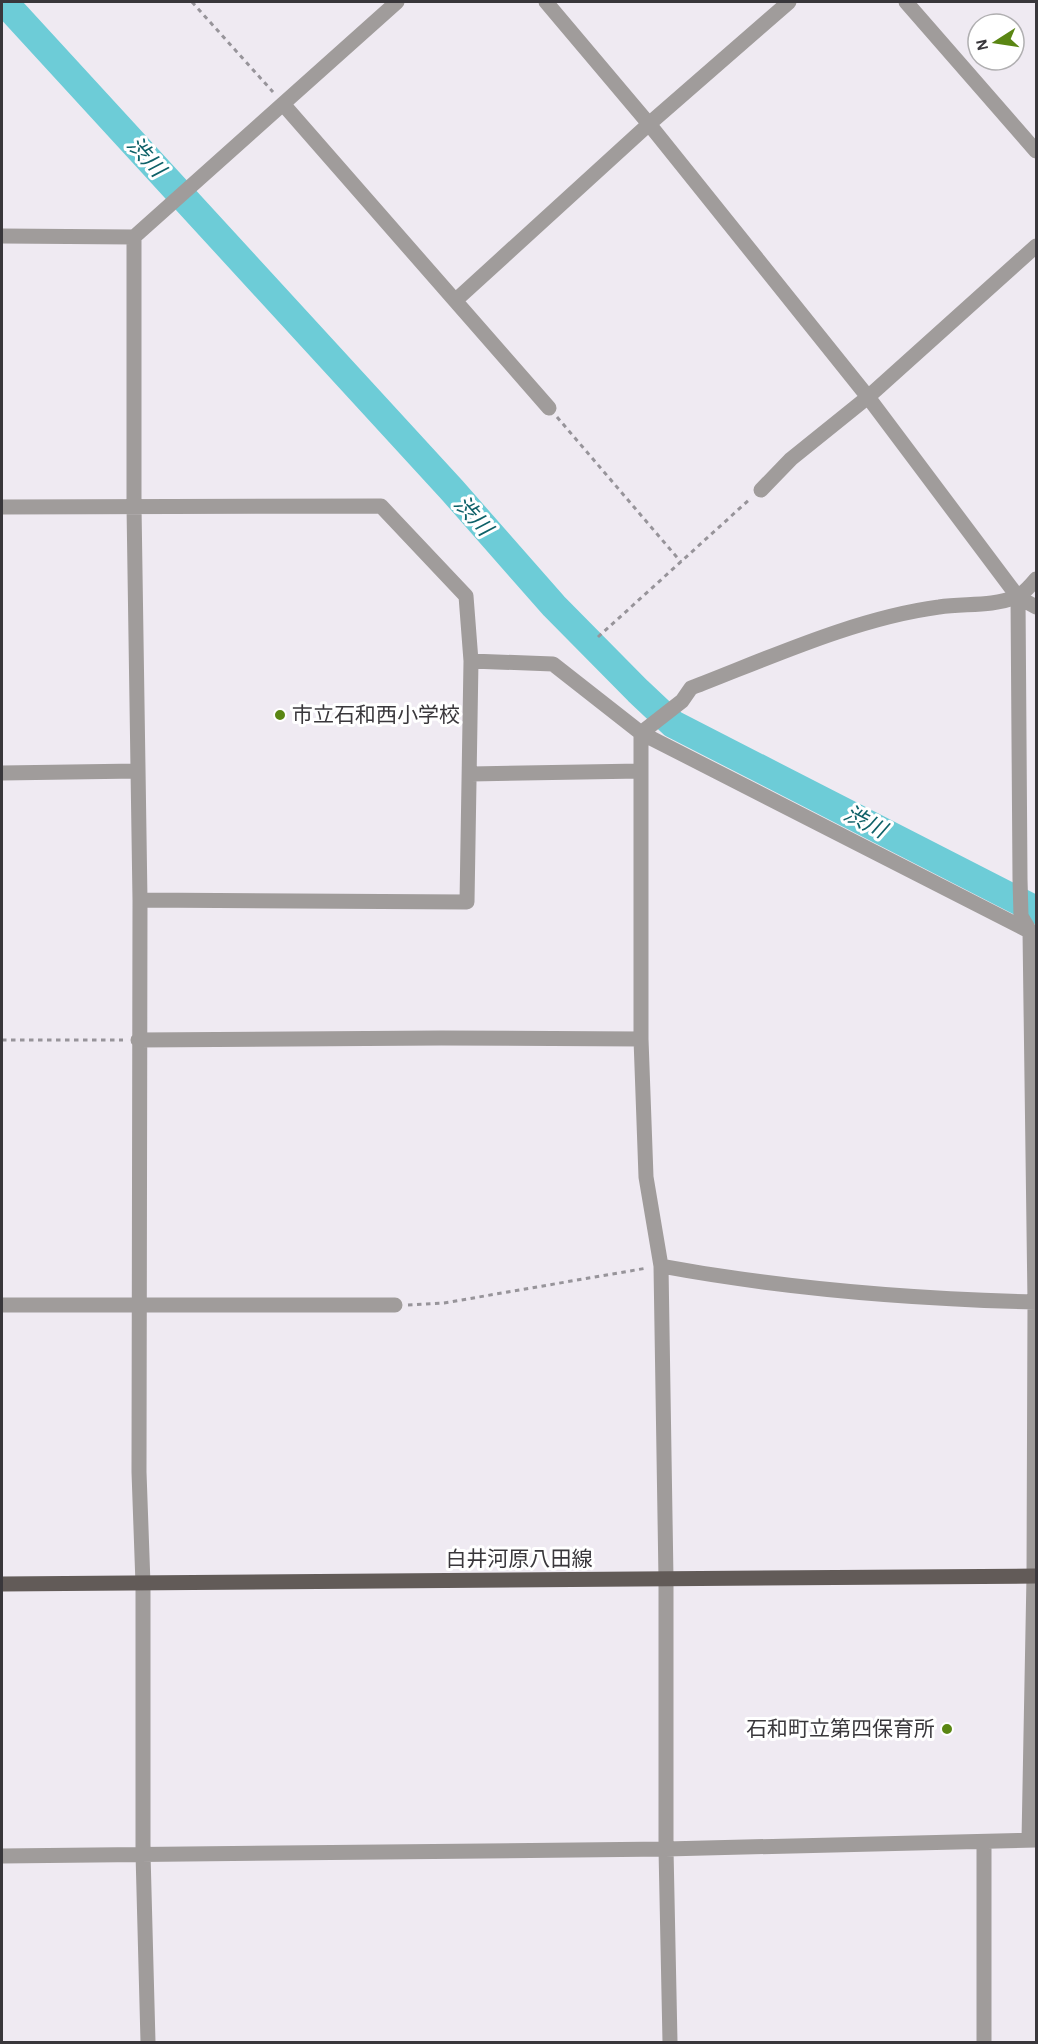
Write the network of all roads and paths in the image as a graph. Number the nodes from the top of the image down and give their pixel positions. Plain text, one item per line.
1 (192, 2) edge
2 (397, 2) edge
3 (546, 2) edge
4 (789, 2) edge
5 (906, 2) edge
6 (283, 104) junction
7 (649, 124) junction
8 (1036, 151) edge
9 (2, 236) edge
10 (134, 237) junction
11 (1036, 246) edge
12 (456, 300) junction
13 (868, 397) junction
14 (549, 408) joint
15 (761, 490) joint
16 (134, 506) junction
17 (2, 507) edge
18 (681, 562) junction
19 (1036, 579) edge
20 (1018, 597) junction
21 (1036, 607) edge
22 (598, 637) dead end
23 (471, 661) junction
24 (648, 729) junction
25 (138, 771) junction
26 (641, 771) junction
27 (2, 772) edge
28 (471, 774) junction
29 (140, 900) junction
30 (1033, 933) edge
31 (641, 1039) junction
32 (2, 1040) edge
33 (138, 1040) junction
34 (661, 1266) junction
35 (1036, 1302) edge
36 (2, 1305) edge
37 (140, 1305) junction
38 (395, 1305) joint
39 (1035, 1576) edge
40 (666, 1580) junction
41 (2, 1584) edge
42 (143, 1584) junction
43 (1033, 1840) edge
44 (984, 1842) junction
45 (666, 1849) junction
46 (144, 1854) junction
47 (2, 1856) edge
48 (148, 2043) edge
49 (670, 2043) edge
50 (984, 2043) edge

1 - 6 path
2 - 6 street
3 - 7 street
4 - 7 street
5 - 8 street
6 - 10 street
6 - 12 street
7 - 12 street
7 - 13 street
9 - 10 street
10 - 16 street
11 - 13 street
12 - 14 street
13 - 15 street
13 - 20 street
14 - 18 path
15 - 18 path
16 - 17 street
16 - 23 street
16 - 25 street
18 - 22 path
19 - 20 street
20 - 21 street
20 - 24 street
20 - 30 street
23 - 24 street
23 - 28 street
24 - 26 street
24 - 30 street
25 - 27 street
25 - 29 street
26 - 28 street
26 - 31 street
28 - 29 street
29 - 33 street
30 - 35 street
31 - 33 street
31 - 34 street
32 - 33 path
33 - 37 street
34 - 35 street
34 - 38 path
34 - 40 street
35 - 39 street
36 - 37 street
37 - 38 street
37 - 42 street
39 - 40 main road, 白井河原八田線
39 - 43 street
40 - 42 main road, 白井河原八田線
40 - 45 street
41 - 42 main road, 白井河原八田線
42 - 46 street
43 - 44 street
44 - 45 street
44 - 50 street
45 - 46 street
45 - 49 street
46 - 47 street
46 - 48 street

